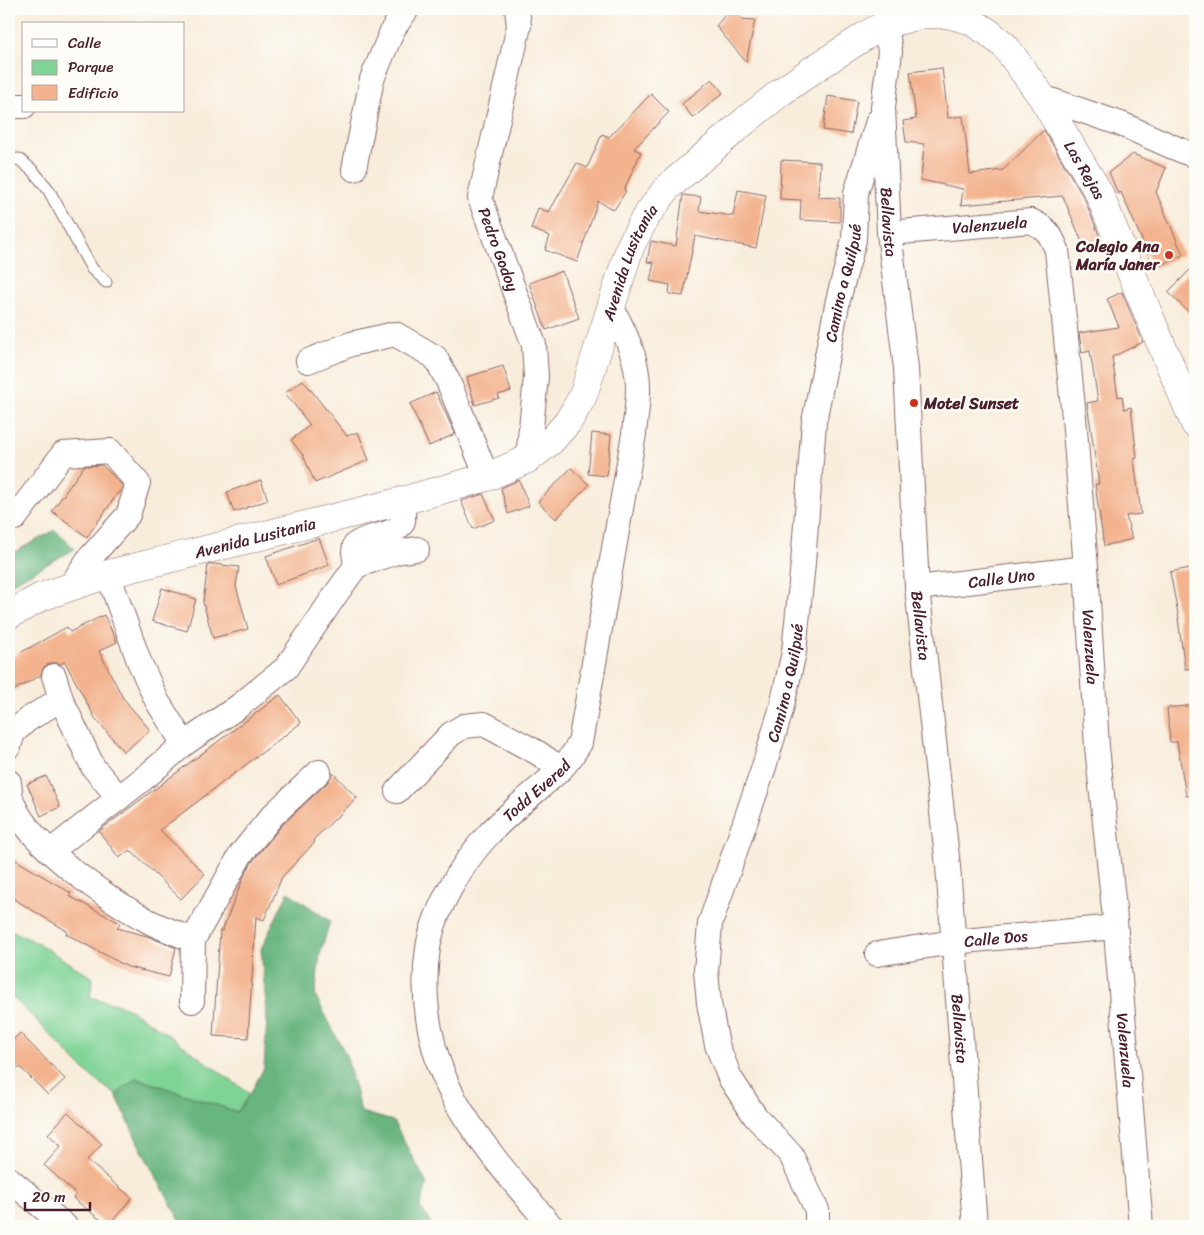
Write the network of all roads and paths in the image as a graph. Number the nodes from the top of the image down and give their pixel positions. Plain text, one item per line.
1 (407, 9) edge
2 (517, 9) edge
3 (886, 24) junction
4 (1042, 97) junction
5 (9, 106) edge
6 (22, 106) edge
7 (883, 107) junction
8 (1195, 156) edge
9 (9, 160) edge
10 (354, 169) dead end
11 (889, 233) junction
12 (106, 282) dead end
13 (611, 306) junction
14 (308, 361) dead end
15 (1195, 424) edge
16 (528, 459) junction
17 (487, 477) junction
18 (402, 501) junction
19 (15, 518) dead end
20 (417, 549) dead end
21 (356, 566) junction
22 (1086, 568) junction
23 (108, 574) junction
24 (70, 587) junction
25 (917, 588) junction
26 (9, 614) edge
27 (54, 676) dead end
28 (61, 699) junction
29 (184, 744) junction
30 (9, 746) edge
31 (562, 769) junction
32 (318, 772) dead end
33 (9, 782) edge
34 (397, 791) dead end
35 (119, 798) junction
36 (51, 851) junction
37 (1115, 927) junction
38 (193, 940) junction
39 (953, 942) junction
40 (877, 954) dead end
41 (192, 1001) dead end
42 (9, 1179) edge
43 (65, 1226) edge
44 (551, 1226) edge
45 (817, 1226) edge
46 (976, 1226) edge
47 (1141, 1226) edge

1 - 10 street
2 - 16 street, Pedro Godoy
3 - 4 street, Las Rejas
3 - 7 street, Bellavista
3 - 13 street, Avenida Lusitania
4 - 8 street
4 - 15 street, Las Rejas
5 - 6 street
7 - 11 street, Bellavista
7 - 45 street, Camino a Quilpué
9 - 12 lane
11 - 22 street, Valenzuela
11 - 25 street, Bellavista
13 - 16 street, Avenida Lusitania
13 - 31 street, Todd Evered
14 - 17 street
16 - 17 street, Avenida Lusitania
17 - 18 street, Avenida Lusitania
18 - 21 street
18 - 23 street, Avenida Lusitania
19 - 24 street
20 - 21 street
21 - 29 street
22 - 25 street, Calle Uno
22 - 37 street, Valenzuela
23 - 24 street, Avenida Lusitania
23 - 29 street
24 - 26 street, Avenida Lusitania
25 - 39 street, Bellavista
27 - 28 street
28 - 30 street
28 - 35 street
29 - 35 street
31 - 34 street
31 - 44 street, Todd Evered
32 - 38 street
33 - 36 street
35 - 36 street
36 - 38 street
37 - 39 street, Calle Dos
37 - 47 street, Valenzuela
38 - 41 street
39 - 40 street, Calle Dos
39 - 46 street, Bellavista
42 - 43 street

